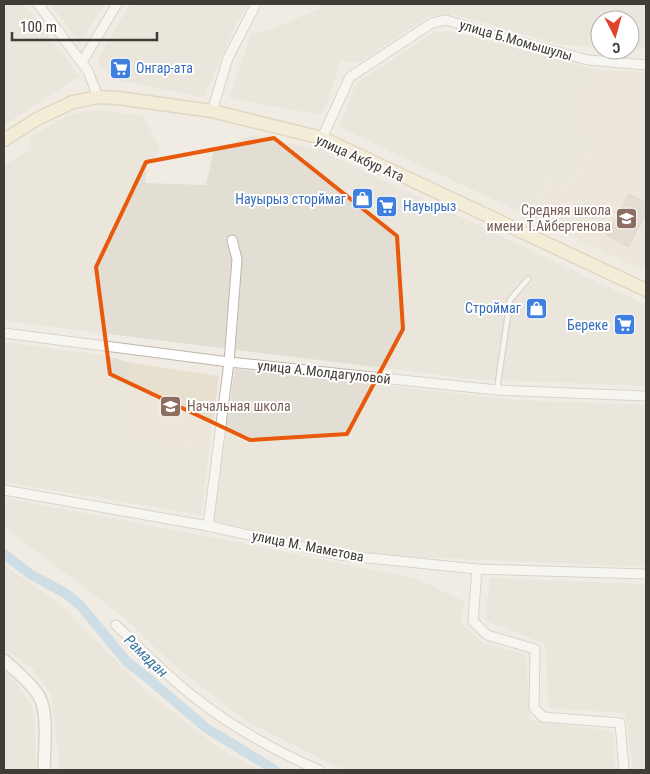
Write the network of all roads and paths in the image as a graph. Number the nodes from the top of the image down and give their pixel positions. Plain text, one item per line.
1 (38, 4) edge
2 (117, 4) edge
3 (263, 4) edge
4 (254, 6) edge
5 (82, 62) junction
6 (646, 65) edge
7 (98, 97) junction
8 (212, 112) junction
9 (322, 138) junction
10 (4, 140) edge
11 (232, 240) dead end
12 (528, 279) dead end
13 (645, 286) edge
14 (4, 333) edge
15 (230, 362) junction
16 (497, 390) junction
17 (646, 396) edge
18 (4, 490) edge
19 (208, 526) junction
20 (478, 569) junction
21 (646, 574) edge
22 (116, 625) dead end
23 (4, 660) edge
24 (44, 770) edge
25 (319, 770) edge
26 (624, 770) edge

1 - 5 street
2 - 5 street
3 - 4 street
4 - 8 street
5 - 7 street
6 - 9 street, улица Б.Момышулы
7 - 8 main road, улица Акбур Ата
7 - 10 main road, улица Акбур Ата
8 - 9 main road, улица Акбур Ата
9 - 13 main road, улица Акбур Ата
11 - 15 street
12 - 16 lane
14 - 15 street, улица А.Молдагуловой
15 - 16 street, улица А.Молдагуловой
15 - 19 street
16 - 17 street, улица А.Молдагуловой
18 - 19 street, улица М. Маметова
19 - 20 street, улица М. Маметова
20 - 21 street, улица М. Маметова
20 - 26 street
22 - 25 street
23 - 24 street

